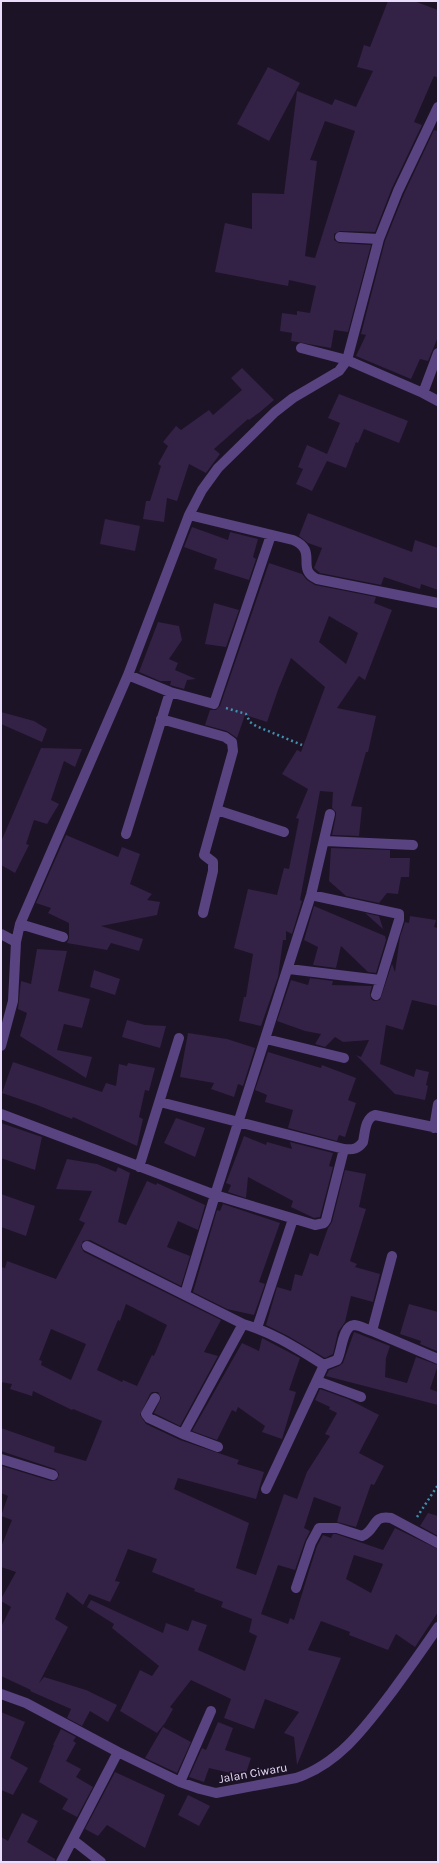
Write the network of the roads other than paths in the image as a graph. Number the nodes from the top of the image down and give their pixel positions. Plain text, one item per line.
1 (438, 107) edge
2 (340, 238) dead end
3 (379, 239) junction
4 (301, 348) dead end
5 (438, 353) edge
6 (347, 360) junction
7 (423, 393) junction
8 (438, 401) edge
9 (189, 515) junction
10 (271, 535) junction
11 (438, 604) edge
12 (128, 675) junction
13 (170, 692) junction
14 (161, 719) junction
15 (217, 810) junction
16 (330, 814) dead end
17 (284, 832) dead end
18 (126, 834) dead end
19 (324, 841) junction
20 (413, 845) dead end
21 (311, 895) junction
22 (203, 913) dead end
23 (20, 924) junction
24 (1, 934) edge
25 (63, 937) dead end
26 (16, 942) junction
27 (289, 969) junction
28 (380, 980) junction
29 (376, 995) dead end
30 (179, 1038) dead end
31 (266, 1039) junction
32 (1, 1046) edge
33 (344, 1058) dead end
34 (160, 1102) junction
35 (438, 1104) edge
36 (1, 1114) edge
37 (238, 1123) junction
38 (436, 1128) edge
39 (344, 1149) junction
40 (139, 1167) junction
41 (215, 1195) junction
42 (292, 1219) junction
43 (87, 1246) dead end
44 (392, 1256) dead end
45 (185, 1294) junction
46 (243, 1324) junction
47 (257, 1328) junction
48 (372, 1331) junction
49 (438, 1359) edge
50 (324, 1365) junction
51 (317, 1380) junction
52 (361, 1397) dead end
53 (155, 1398) dead end
54 (183, 1434) junction
55 (218, 1447) dead end
56 (1, 1459) edge
57 (53, 1475) dead end
58 (266, 1489) dead end
59 (438, 1543) edge
60 (296, 1588) dead end
61 (438, 1627) edge
62 (1, 1694) edge
63 (211, 1712) dead end
64 (118, 1752) junction
65 (180, 1782) junction
66 (73, 1840) junction
67 (61, 1862) edge
68 (101, 1862) edge

1 - 3 street
2 - 3 street
3 - 6 street
4 - 6 street
5 - 7 street
6 - 7 street
6 - 9 street
7 - 8 street
9 - 10 street
9 - 12 street
10 - 11 street
10 - 13 street
12 - 13 street
12 - 23 street
13 - 14 street
14 - 15 street
14 - 18 street
15 - 17 street
15 - 22 street
16 - 19 street
19 - 20 street
19 - 21 street
21 - 27 street
21 - 28 street
23 - 25 street
23 - 26 street
24 - 26 street
26 - 32 street
27 - 28 street
27 - 31 street
28 - 29 street
30 - 34 street
31 - 33 street
31 - 37 street
34 - 37 street
34 - 40 street
35 - 38 street
36 - 40 street
37 - 39 street
37 - 41 street
38 - 39 street
39 - 42 street
40 - 41 street
41 - 42 street
41 - 45 street
42 - 47 street
43 - 45 street
44 - 48 street
45 - 46 street
46 - 47 street
46 - 54 street
47 - 50 street
48 - 49 street
48 - 50 street
50 - 51 street
51 - 52 street
51 - 58 street
53 - 54 street
54 - 55 street
56 - 57 street
59 - 60 street
61 - 65 street, Jalan Ciwaru
62 - 64 street, Jalan Ciwaru
63 - 65 street
64 - 65 street, Jalan Ciwaru
64 - 66 street
66 - 67 street
66 - 68 street

